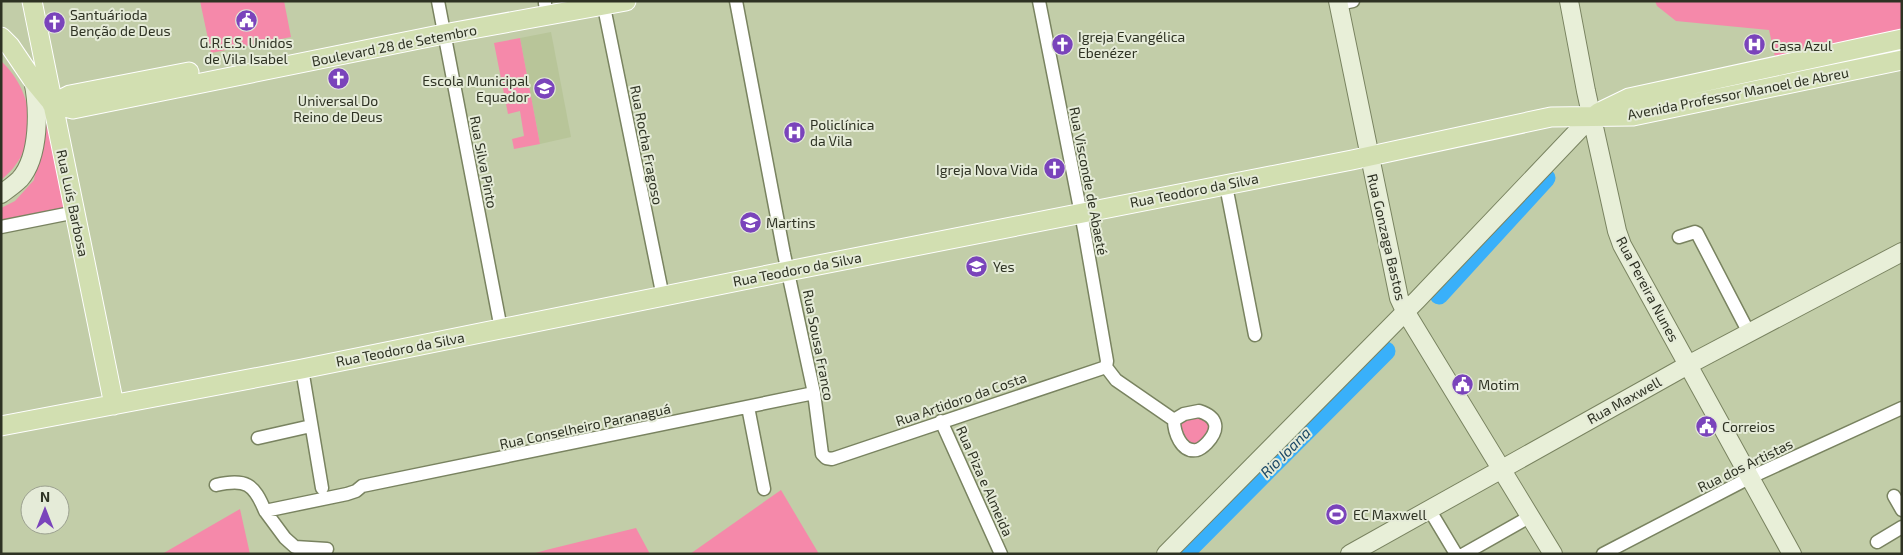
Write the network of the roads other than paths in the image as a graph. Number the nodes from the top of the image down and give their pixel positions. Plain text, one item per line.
1 (32, 1) edge
2 (438, 1) edge
3 (626, 1) edge
4 (736, 1) edge
5 (1038, 1) edge
6 (1568, 1) edge
7 (550, 2) edge
8 (1343, 2) edge
9 (600, 4) edge
10 (442, 28) junction
11 (1, 38) edge
12 (1894, 40) edge
13 (1857, 48) junction
14 (1, 51) edge
15 (1897, 61) edge
16 (1864, 68) junction
17 (29, 76) junction
18 (52, 104) junction
19 (1592, 116) junction
20 (36, 133) junction
21 (1369, 156) junction
22 (1, 194) edge
23 (1228, 196) dead end
24 (76, 212) junction
25 (1080, 213) junction
26 (1, 227) edge
27 (1679, 237) dead end
28 (1902, 252) edge
29 (788, 270) junction
30 (663, 296) junction
31 (1405, 311) junction
32 (501, 329) junction
33 (1749, 333) junction
34 (1255, 335) dead end
35 (1688, 365) junction
36 (1106, 366) junction
37 (302, 369) junction
38 (814, 393) junction
39 (114, 405) junction
40 (748, 407) junction
41 (1902, 408) edge
42 (1174, 420) dead end
43 (941, 421) junction
44 (1, 426) edge
45 (311, 426) junction
46 (258, 438) dead end
47 (826, 458) joint
48 (1501, 468) junction
49 (1749, 478) junction
50 (216, 485) dead end
51 (322, 488) dead end
52 (764, 489) dead end
53 (1894, 496) dead end
54 (1429, 509) junction
55 (1902, 510) edge
56 (265, 511) junction
57 (1530, 516) junction
58 (1902, 527) edge
59 (1877, 542) dead end
60 (327, 549) dead end
61 (1001, 554) edge
62 (1166, 554) edge
63 (1350, 554) edge
64 (1456, 554) edge
65 (1464, 554) edge
66 (1553, 554) edge
67 (1603, 554) edge
68 (1792, 554) edge

1 - 18 main road, Rua Luís Barbosa
2 - 10 street, Rua Silva Pinto
3 - 9 main road, Boulevard 28 de Setembro
4 - 29 street, Rua Sousa Franco
5 - 25 street, Rua Visconde de Abaeté
6 - 19 main road, Rua Pereira Nunes
7 - 10 main road, Boulevard 28 de Setembro
8 - 21 main road, Rua Gonzaga Bastos
9 - 10 main road, Boulevard 28 de Setembro
9 - 30 street, Rua Rocha Fragoso
10 - 18 main road, Boulevard 28 de Setembro
10 - 32 street, Rua Silva Pinto
11 - 17 main road
12 - 13 main road, Avenida Professor Manoel de Abreu
12 - 15 main road
13 - 16 main road
13 - 19 main road, Avenida Professor Manoel de Abreu
14 - 17 main road
15 - 16 main road, Avenida Professor Manoel de Abreu
16 - 19 main road, Avenida Professor Manoel de Abreu
17 - 18 main road
17 - 20 main road
18 - 20 main road
18 - 24 main road, Rua Luís Barbosa
19 - 21 main road, Rua Teodoro da Silva
19 - 31 main road
19 - 35 main road, Rua Pereira Nunes
20 - 22 main road
21 - 25 main road, Rua Teodoro da Silva
21 - 31 main road, Rua Gonzaga Bastos
23 - 34 street
24 - 26 street
24 - 39 main road, Rua Luís Barbosa
25 - 29 main road, Rua Teodoro da Silva
25 - 36 street, Rua Visconde de Abaeté
27 - 33 street
28 - 33 main road, Rua Maxwell
29 - 30 main road, Rua Teodoro da Silva
29 - 38 street, Rua Sousa Franco
30 - 32 main road, Rua Teodoro da Silva
31 - 48 main road, Rua Gonzaga Bastos
31 - 62 main road
32 - 37 main road, Rua Teodoro da Silva
33 - 35 main road, Rua Maxwell
35 - 48 main road, Rua Maxwell
35 - 49 main road, Rua Pereira Nunes
36 - 42 street
36 - 43 street, Rua Artidoro da Costa
37 - 39 main road, Rua Teodoro da Silva
37 - 45 street
38 - 40 street, Rua Conselheiro Paranaguá
38 - 47 street, Rua Sousa Franco
39 - 44 main road, Rua Teodoro da Silva
40 - 52 street
40 - 56 street, Rua Conselheiro Paranaguá
41 - 49 street, Rua dos Artistas
43 - 47 street, Rua Artidoro da Costa
43 - 61 street, Rua Piza e Almeida
45 - 46 street
45 - 51 street
48 - 54 main road, Rua Maxwell
48 - 57 main road, Rua Gonzaga Bastos
49 - 67 street, Rua dos Artistas
49 - 68 main road, Rua Pereira Nunes
50 - 56 street
53 - 55 street
54 - 63 main road, Rua Maxwell
54 - 64 street
56 - 60 street
57 - 65 street
57 - 66 main road, Rua Gonzaga Bastos
58 - 59 street

